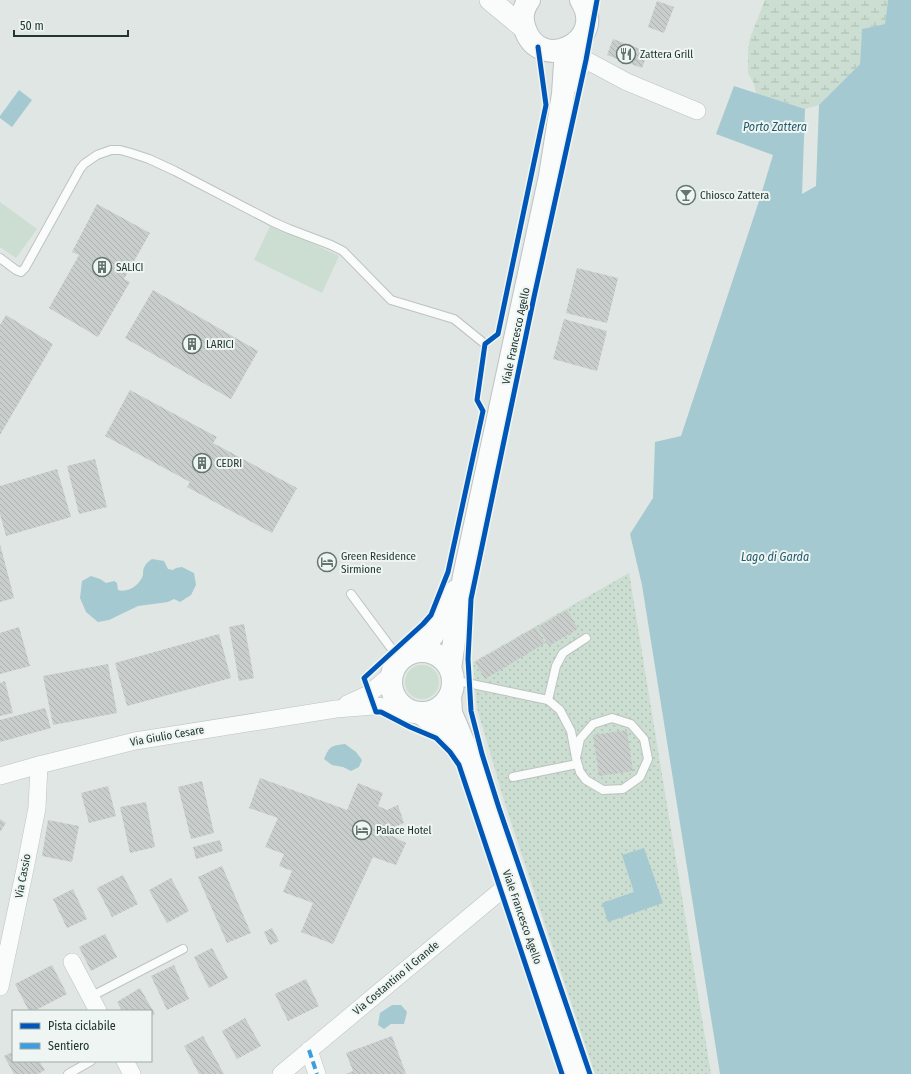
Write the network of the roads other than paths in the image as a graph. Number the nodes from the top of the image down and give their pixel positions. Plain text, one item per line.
1 (490, 0) edge
2 (529, 0) edge
3 (583, 2) edge
4 (524, 28) junction
5 (538, 47) junction
6 (576, 52) junction
7 (563, 94) junction
8 (697, 111) dead end
9 (0, 258) edge
10 (485, 344) dead end
11 (464, 576) junction
12 (351, 594) dead end
13 (586, 638) dead end
14 (402, 662) junction
15 (451, 681) junction
16 (548, 700) junction
17 (336, 709) junction
18 (414, 711) junction
19 (471, 760) junction
20 (576, 761) junction
21 (38, 765) junction
22 (0, 776) edge
23 (513, 777) dead end
24 (510, 883) junction
25 (183, 949) dead end
26 (72, 962) dead end
27 (0, 987) edge
28 (94, 1004) edge
29 (309, 1050) junction
30 (89, 1062) edge
31 (126, 1062) edge
32 (68, 1074) edge
33 (132, 1074) edge
34 (282, 1074) edge
35 (317, 1074) edge
36 (576, 1074) edge

1 - 4 street
2 - 4 main road
3 - 6 main road
4 - 5 main road
5 - 6 main road
5 - 7 main road
6 - 7 main road, Viale Francesco Agello
6 - 8 street
7 - 11 main road, Viale Francesco Agello
9 - 10 lane
11 - 14 main road, Viale Francesco Agello
11 - 15 main road, Viale Francesco Agello
12 - 14 lane
13 - 16 lane
14 - 15 main road
14 - 17 street, Via Giulio Cesare
14 - 18 main road
15 - 16 lane
15 - 18 main road
15 - 19 main road, Viale Francesco Agello
16 - 20 lane
17 - 18 street, Via Giulio Cesare
17 - 21 street, Via Giulio Cesare
18 - 19 main road, Viale Francesco Agello
19 - 24 main road, Viale Francesco Agello
20 - 20 lane
20 - 23 lane
21 - 22 street, Via Giulio Cesare
21 - 27 street, Via Cassio
24 - 29 street, Via Costantino il Grande
24 - 36 main road, Viale Francesco Agello
25 - 28 lane
26 - 28 street
29 - 34 street, Via Costantino il Grande
29 - 35 street
30 - 32 lane
31 - 33 street

